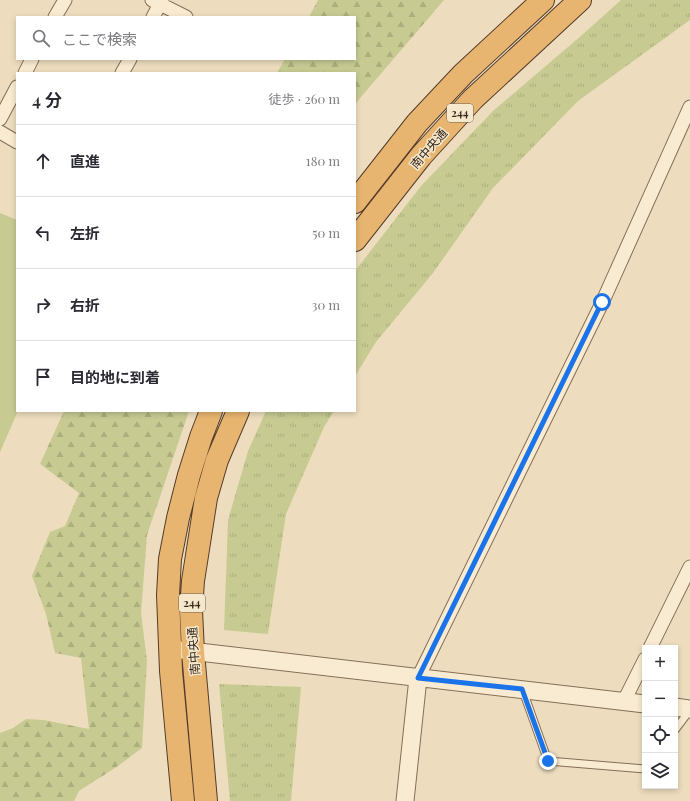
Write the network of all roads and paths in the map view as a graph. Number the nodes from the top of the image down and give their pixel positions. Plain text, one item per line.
1 (65, 0) edge
2 (543, 0) edge
3 (580, 0) edge
4 (158, 1) edge
5 (56, 16) edge
6 (152, 16) edge
7 (184, 16) edge
8 (32, 60) edge
9 (129, 60) edge
10 (26, 72) edge
11 (123, 72) edge
12 (16, 89) edge
13 (690, 107) edge
14 (0, 118) edge
15 (0, 132) edge
16 (16, 141) edge
17 (356, 201) edge
18 (356, 239) edge
19 (211, 412) edge
20 (238, 412) edge
21 (690, 567) edge
22 (651, 645) edge
23 (170, 649) junction
24 (193, 652) junction
25 (642, 665) edge
26 (418, 678) junction
27 (522, 689) junction
28 (624, 701) junction
29 (642, 704) edge
30 (678, 708) edge
31 (690, 710) edge
32 (678, 726) edge
33 (642, 769) edge
34 (182, 801) edge
35 (206, 801) edge
36 (405, 801) edge

1 - 5 street
2 - 17 highway, 南中央通 / 244
3 - 18 highway, 南中央通 / 244
4 - 6 street
4 - 7 street
8 - 10 street
9 - 11 street
12 - 14 street
13 - 26 street
15 - 16 street
19 - 23 highway, 南中央通 / 244
20 - 24 highway, 南中央通 / 244
21 - 22 street
23 - 24 street
23 - 34 highway, 南中央通 / 244
24 - 26 street
24 - 35 highway, 南中央通 / 244
25 - 28 street
26 - 27 street
26 - 36 street
27 - 28 street
27 - 33 lane
28 - 29 street
30 - 31 street
31 - 32 lane

